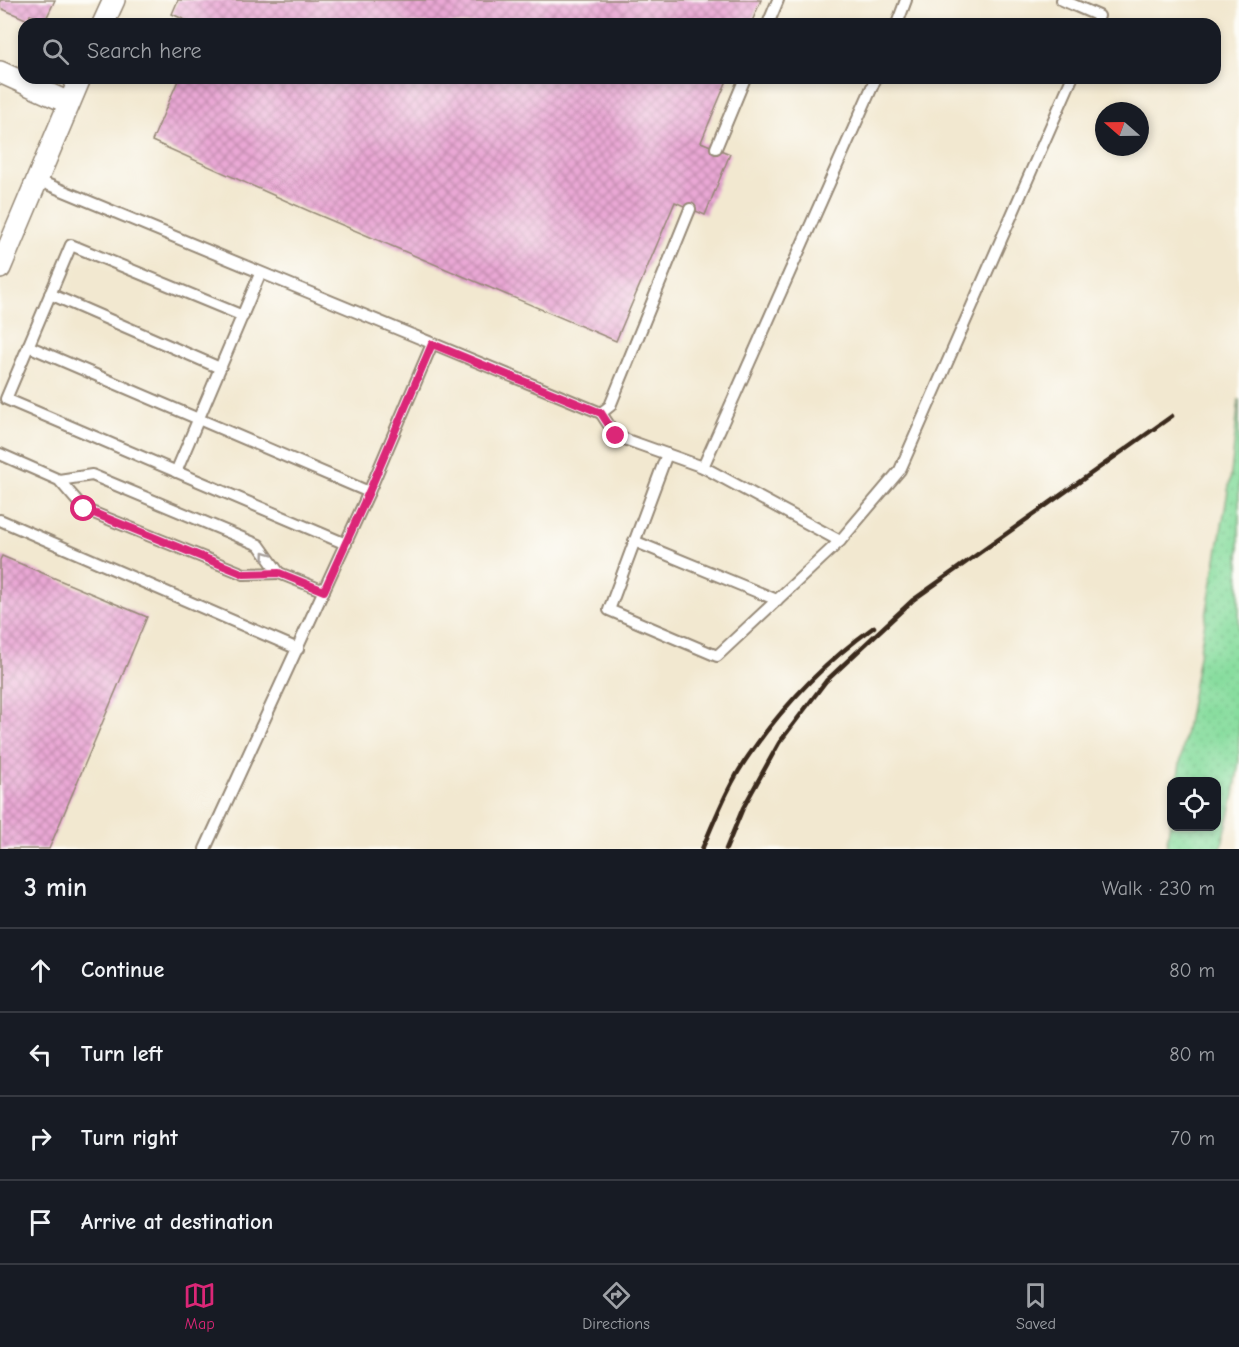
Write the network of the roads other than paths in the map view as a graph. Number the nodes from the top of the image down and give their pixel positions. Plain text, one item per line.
1 (114, 0) edge
2 (778, 0) edge
3 (906, 0) edge
4 (1062, 0) edge
5 (106, 18) edge
6 (770, 18) edge
7 (899, 18) edge
8 (1099, 18) edge
9 (0, 72) edge
10 (18, 80) edge
11 (27, 84) edge
12 (77, 84) edge
13 (743, 84) edge
14 (873, 84) edge
15 (1069, 84) edge
16 (69, 103) junction
17 (716, 148) dead end
18 (37, 180) junction
19 (690, 208) dead end
20 (0, 268) edge
21 (260, 274) junction
22 (50, 294) junction
23 (243, 316) junction
24 (432, 344) junction
25 (28, 346) junction
26 (220, 368) junction
27 (601, 413) junction
28 (198, 419) junction
29 (0, 454) edge
30 (667, 454) junction
31 (703, 467) junction
32 (176, 472) junction
33 (59, 480) junction
34 (369, 492) junction
35 (0, 520) edge
36 (634, 541) junction
37 (840, 541) junction
38 (346, 544) junction
39 (279, 573) junction
40 (324, 591) junction
41 (777, 600) junction
42 (298, 649) junction
43 (205, 849) edge

1 - 5 street
2 - 6 lane
3 - 7 lane
4 - 8 lane
9 - 10 street
11 - 16 street
12 - 16 street
13 - 17 lane
14 - 31 lane
15 - 37 lane
16 - 18 street
18 - 20 street
18 - 21 lane
19 - 27 lane
21 - 23 lane
21 - 24 lane
22 - 23 lane
22 - 25 lane
22 - 26 lane
23 - 26 lane
24 - 27 lane
24 - 34 lane
25 - 28 lane
25 - 32 lane
26 - 28 lane
27 - 30 lane
28 - 32 lane
28 - 34 lane
29 - 33 lane
30 - 31 lane
30 - 36 lane
31 - 37 lane
32 - 38 lane
33 - 39 lane
39 -> 33 lane
34 - 38 lane
35 - 42 lane
36 - 41 lane
36 - 41 lane
37 - 41 lane
38 - 40 lane
39 - 40 lane
40 - 42 lane
42 - 43 lane

